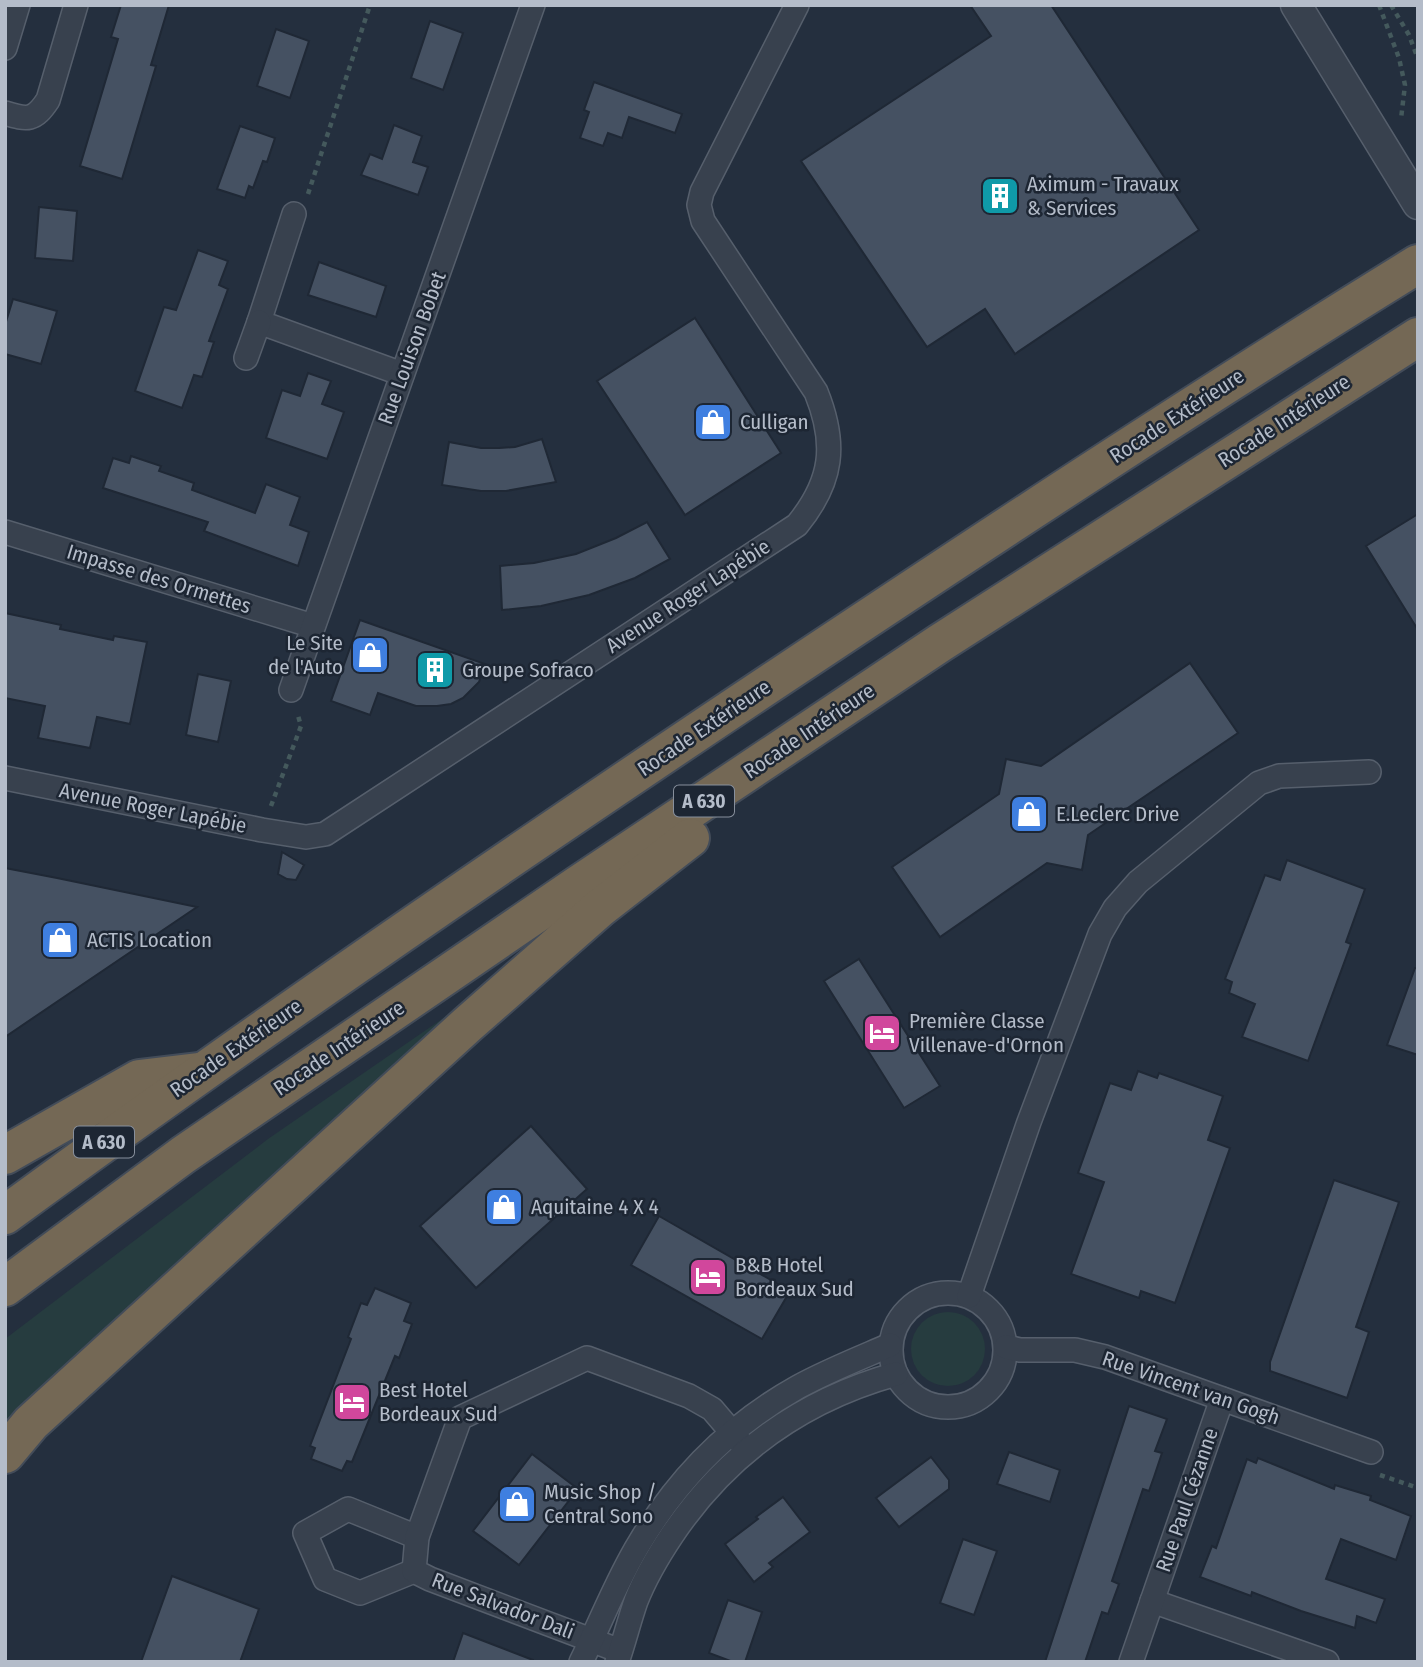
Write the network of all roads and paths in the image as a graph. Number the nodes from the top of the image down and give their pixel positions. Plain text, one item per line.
1 (18, 5) edge
2 (76, 5) edge
3 (370, 5) edge
4 (533, 5) edge
5 (797, 5) edge
6 (1297, 5) edge
7 (1379, 5) edge
8 (1391, 5) edge
9 (5, 48) edge
10 (1418, 59) edge
11 (5, 113) edge
12 (1400, 123) dead end
13 (1418, 204) edge
14 (294, 214) joint
15 (1418, 264) edge
16 (259, 322) junction
17 (1418, 337) edge
18 (246, 358) dead end
19 (402, 374) junction
20 (5, 532) edge
21 (313, 626) junction
22 (940, 643) junction
23 (291, 690) joint
24 (1369, 772) dead end
25 (5, 779) edge
26 (262, 830) junction
27 (204, 1071) junction
28 (5, 1156) edge
29 (5, 1215) edge
30 (5, 1287) edge
31 (969, 1296) junction
32 (890, 1345) junction
33 (1006, 1347) junction
34 (896, 1374) junction
35 (1222, 1399) junction
36 (732, 1431) junction
37 (747, 1450) junction
38 (1371, 1452) joint
39 (5, 1454) edge
40 (1418, 1488) edge
41 (417, 1537) junction
42 (414, 1571) junction
43 (1152, 1601) junction
44 (592, 1640) junction
45 (619, 1657) edge
46 (582, 1662) edge
47 (1131, 1662) edge
48 (1327, 1662) edge

1 - 9 street
2 - 11 street
3 - 14 path
4 - 19 street, Rue Louison Bobet
5 - 26 street, Avenue Roger Lapébie
6 - 13 street
7 - 12 path
8 - 10 path
14 - 16 street
15 - 27 highway, Rocade Extérieure / A 630
16 - 18 street
16 - 19 street
17 - 22 highway, Rocade Intérieure / A 630
19 - 21 street, Rue Louison Bobet
20 - 21 street, Impasse des Ormettes
21 - 23 street, Rue Louison Bobet
22 - 30 highway, Rocade Intérieure / A 630
22 - 39 highway
23 - 26 path
24 - 31 street
25 - 26 street, Avenue Roger Lapébie
27 - 28 highway
27 - 29 highway, Rocade Extérieure / A 630
31 - 32 street
31 - 33 street
32 - 34 street
32 - 36 street
33 - 34 street
33 - 35 street, Rue Vincent van Gogh
34 - 37 street
35 - 38 street, Rue Vincent van Gogh
35 - 43 street, Rue Paul Cézanne
36 - 37 street, Rue Salvador Dali
36 - 41 street, Rue Salvador Dali
36 - 44 street
37 - 45 street
38 - 40 path
41 - 42 street, Rue Salvador Dali
41 - 42 street, Rue Salvador Dali
42 - 44 street, Rue Salvador Dali
43 - 47 street, Rue Paul Cézanne
43 - 48 street, Rue Paul Cézanne
44 - 45 street, Rue Salvador Dali
44 - 46 street

